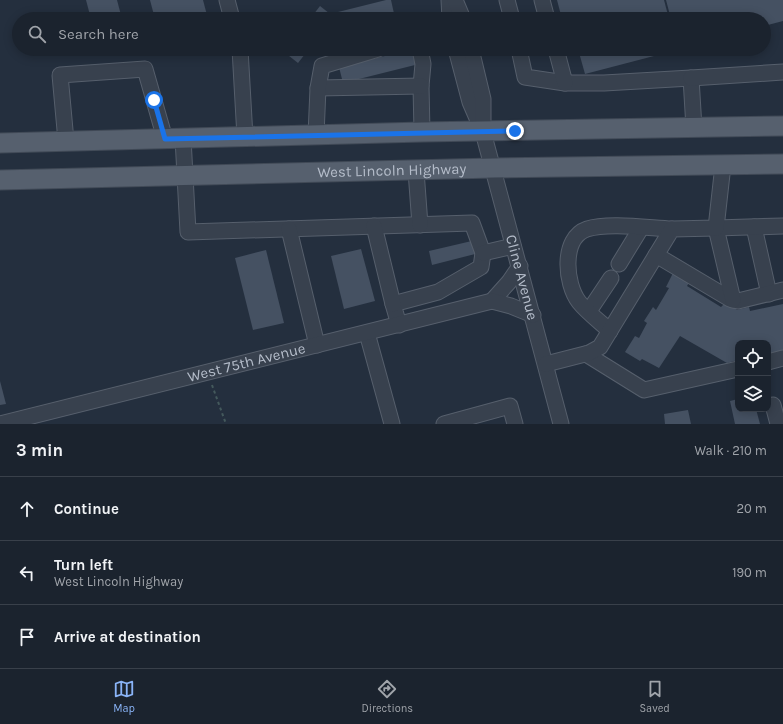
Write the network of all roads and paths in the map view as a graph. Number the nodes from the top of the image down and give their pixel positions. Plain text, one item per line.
1 (227, 0) edge
2 (449, 0) edge
3 (455, 0) edge
4 (507, 0) edge
5 (542, 0) edge
6 (230, 12) edge
7 (450, 12) edge
8 (460, 12) edge
9 (510, 12) edge
10 (545, 12) edge
11 (241, 56) edge
12 (355, 56) edge
13 (421, 56) edge
14 (458, 56) edge
15 (474, 56) edge
16 (520, 56) edge
17 (558, 56) edge
18 (783, 72) edge
19 (691, 78) junction
20 (565, 83) junction
21 (421, 86) junction
22 (318, 88) junction
23 (783, 126) edge
24 (694, 128) junction
25 (422, 132) junction
26 (483, 132) junction
27 (316, 135) junction
28 (244, 137) junction
29 (174, 138) junction
30 (66, 141) junction
31 (0, 143) edge
32 (783, 164) edge
33 (723, 165) junction
34 (493, 168) junction
35 (416, 171) junction
36 (185, 176) junction
37 (0, 180) edge
38 (420, 225) junction
39 (374, 226) junction
40 (783, 226) edge
41 (754, 227) junction
42 (641, 228) junction
43 (716, 228) junction
44 (289, 229) junction
45 (672, 229) junction
46 (514, 246) junction
47 (483, 253) junction
48 (656, 255) junction
49 (619, 264) dead end
50 (520, 266) junction
51 (611, 278) dead end
52 (776, 292) edge
53 (733, 300) junction
54 (492, 301) junction
55 (393, 304) junction
56 (589, 311) junction
57 (532, 314) junction
58 (399, 325) junction
59 (610, 331) junction
60 (367, 333) junction
61 (316, 345) junction
62 (586, 354) junction
63 (783, 358) edge
64 (771, 361) edge
65 (546, 364) junction
66 (735, 370) edge
67 (208, 372) junction
68 (773, 405) dead end
69 (0, 424) edge
70 (226, 424) edge
71 (392, 424) edge
72 (444, 424) edge
73 (515, 424) edge
74 (561, 424) edge
75 (778, 424) edge

1 - 6 street
2 - 7 street
3 - 8 street
4 - 9 street
5 - 10 street
11 - 28 street
12 - 22 street
13 - 21 street
14 - 26 street, Cline Avenue
15 - 26 street, Cline Avenue
16 - 20 street
17 - 20 street
18 - 19 street
19 - 20 street
19 - 24 street
21 - 22 street
21 - 25 street
22 - 27 street
23 - 24 main road
24 - 26 main road
25 - 26 main road
25 - 27 main road
26 - 34 street, Cline Avenue
27 - 28 main road
28 - 29 main road
29 - 30 main road
29 - 30 street
29 - 36 street
30 - 31 main road
32 - 33 main road, West Lincoln Highway
33 - 34 main road, West Lincoln Highway
33 - 43 street
34 - 35 main road, West Lincoln Highway
34 - 46 street, Cline Avenue
35 - 36 main road, West Lincoln Highway
35 - 38 street
36 - 37 main road, West Lincoln Highway
36 - 44 street
38 - 39 street
38 - 47 street
39 - 44 street
39 - 55 street
40 - 41 street
41 - 43 street
41 - 52 street
42 - 45 street
42 - 49 street
42 - 56 street
43 - 45 street
43 - 53 street
44 - 61 street
45 - 48 street
46 - 47 street
46 - 50 street, Cline Avenue
47 - 55 street
48 - 53 street
48 - 59 street
50 - 54 street
50 - 57 street, Cline Avenue
51 - 56 street
52 - 53 street
54 - 57 street, West 75th Avenue
54 - 58 street, West 75th Avenue
55 - 58 street
56 - 59 street
57 - 65 street, Cline Avenue
58 - 60 street, West 75th Avenue
59 - 62 street
60 - 61 street, West 75th Avenue
60 - 71 street
61 - 67 street, West 75th Avenue
62 - 65 street
62 - 66 street
63 - 64 street
65 - 74 street, Cline Avenue
67 - 69 street, West 75th Avenue
67 - 70 path
68 - 75 street
72 - 73 street

